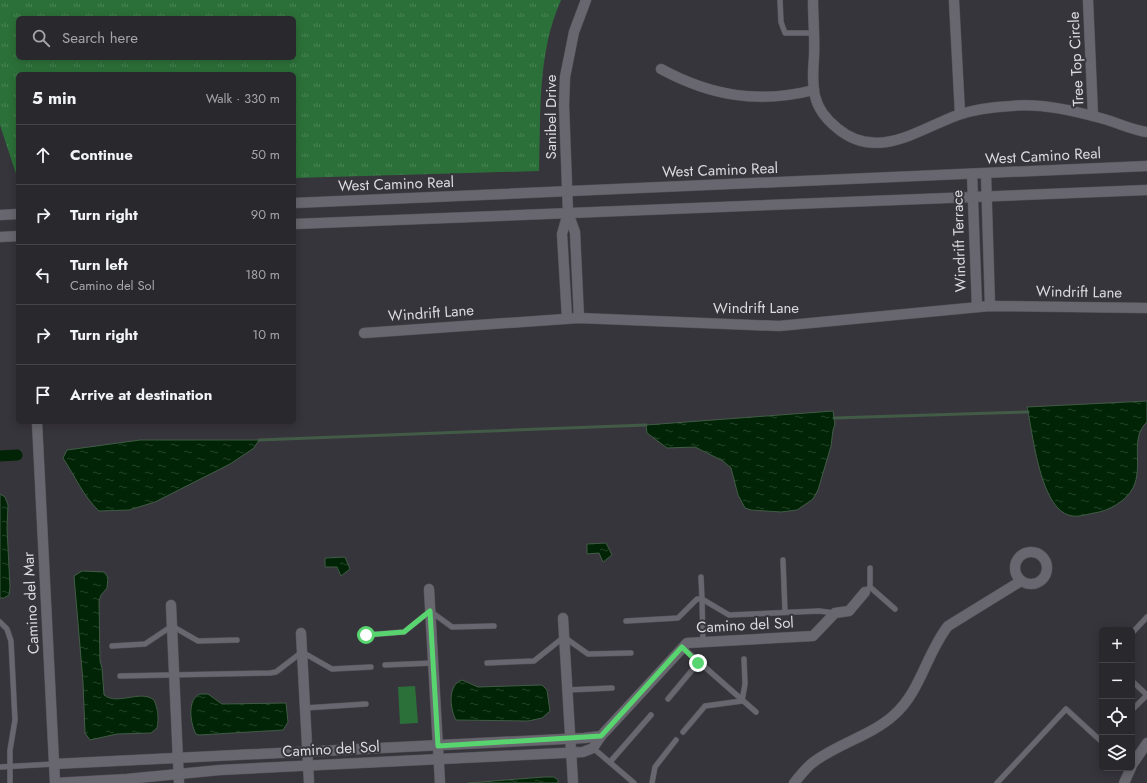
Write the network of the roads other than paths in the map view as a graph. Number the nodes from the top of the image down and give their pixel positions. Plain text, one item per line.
1 (586, 0) edge
2 (780, 0) edge
3 (812, 0) edge
4 (1088, 0) edge
5 (954, 1) edge
6 (813, 33) junction
7 (661, 69) dead end
8 (814, 90) junction
9 (960, 114) junction
10 (1093, 116) junction
11 (1147, 132) edge
12 (1147, 166) edge
13 (972, 174) junction
14 (986, 174) junction
15 (1147, 190) edge
16 (567, 192) junction
17 (973, 197) junction
18 (987, 197) junction
19 (296, 203) edge
20 (568, 213) junction
21 (16, 214) edge
22 (0, 215) edge
23 (296, 224) edge
24 (16, 236) edge
25 (0, 237) edge
26 (990, 306) junction
27 (977, 307) junction
28 (1147, 308) edge
29 (567, 318) junction
30 (579, 318) junction
31 (364, 332) dead end
32 (37, 424) edge
33 (783, 560) dead end
34 (870, 568) dead end
35 (701, 577) dead end
36 (1021, 581) dead end
37 (429, 589) dead end
38 (868, 589) junction
39 (702, 599) junction
40 (171, 605) dead end
41 (895, 609) dead end
42 (430, 611) junction
43 (786, 612) junction
44 (835, 613) junction
45 (1147, 617) edge
46 (563, 618) dead end
47 (626, 621) dead end
48 (0, 622) edge
49 (172, 626) junction
50 (494, 626) dead end
51 (1135, 630) edge
52 (300, 633) dead end
53 (366, 635) dead end
54 (564, 637) junction
55 (237, 640) dead end
56 (703, 642) junction
57 (112, 646) dead end
58 (682, 647) junction
59 (302, 652) junction
60 (631, 653) dead end
61 (744, 659) dead end
62 (433, 663) junction
63 (487, 663) dead end
64 (698, 663) junction
65 (385, 666) dead end
66 (371, 667) dead end
67 (174, 674) junction
68 (120, 676) dead end
69 (1135, 684) edge
70 (612, 688) dead end
71 (567, 690) junction
72 (668, 699) dead end
73 (742, 701) junction
74 (366, 704) dead end
75 (1135, 707) edge
76 (305, 708) junction
77 (756, 712) dead end
78 (651, 715) dead end
79 (683, 732) dead end
80 (601, 736) junction
81 (570, 739) junction
82 (1099, 739) edge
83 (676, 740) dead end
84 (1147, 743) edge
85 (438, 746) junction
86 (593, 748) junction
87 (308, 752) junction
88 (571, 753) junction
89 (178, 758) junction
90 (439, 759) junction
91 (1135, 760) edge
92 (610, 762) junction
93 (54, 764) junction
94 (308, 766) junction
95 (0, 767) edge
96 (10, 767) junction
97 (1129, 771) edge
98 (179, 779) edge
99 (10, 783) edge
100 (54, 783) edge
101 (309, 783) edge
102 (440, 783) edge
103 (573, 783) edge
104 (634, 783) edge
105 (652, 783) edge
106 (794, 783) edge
107 (996, 783) edge
108 (1124, 783) edge

1 - 16 street, Sanibel Drive
2 - 6 lane
3 - 6 street
4 - 10 street, Tree Top Circle
5 - 9 street
6 - 8 street
7 - 8 street
8 - 9 street
9 - 10 street
10 - 11 street
12 - 14 street, West Camino Real
13 - 14 street, West Camino Real
13 - 16 street, West Camino Real
13 - 17 street, Windrift Terrace
14 - 18 street, Windrift Terrace
15 - 18 street
16 - 19 street, West Camino Real
16 - 20 street, Sanibel Drive
17 - 18 street
17 - 20 street
17 - 27 street, Windrift Terrace
18 - 26 street, Windrift Terrace
20 - 23 street
20 - 29 street, Sanibel Drive
20 - 30 street, Sanibel Drive
21 - 22 street
24 - 25 street
26 - 27 street, Windrift Lane
26 - 28 street, Windrift Lane
27 - 30 street, Windrift Lane
29 - 30 street, Windrift Lane
29 - 31 street, Windrift Lane
32 - 93 street, Camino del Mar
33 - 43 lane
34 - 38 lane
35 - 39 lane
36 - 106 street
37 - 42 street
38 - 41 lane
38 - 44 street, Camino del Sol
39 - 43 lane
39 - 47 lane
39 - 56 lane
40 - 49 street
42 - 50 lane
42 - 53 lane
42 - 62 street
43 - 44 lane
44 - 56 street, Camino del Sol
45 - 51 lane
46 - 54 street
48 - 96 lane
49 - 55 lane
49 - 57 lane
49 - 67 street
52 - 59 street
54 - 60 lane
54 - 63 lane
54 - 71 street
56 - 58 street, Camino del Sol
58 - 64 lane
58 - 80 street, Camino del Sol
59 - 66 lane
59 - 67 lane
59 - 76 street
61 - 73 lane
62 - 65 lane
62 - 85 street
64 - 72 lane
64 - 73 lane
67 - 68 lane
67 - 89 street
69 - 75 lane
70 - 71 lane
71 - 81 street
73 - 77 lane
73 - 79 lane
74 - 76 lane
76 - 87 street
78 - 92 lane
80 - 81 street, Camino del Sol
80 - 86 street, Camino del Sol
81 - 85 street, Camino del Sol
81 - 88 street
82 - 107 lane
83 - 105 lane
84 - 91 street
85 - 87 street, Camino del Sol
85 - 90 street
86 - 88 street, Camino del Sol
86 - 92 lane
87 - 89 street, Camino del Sol
87 - 94 street
88 - 90 street, Camino del Sol
88 - 103 street
89 - 93 street, Camino del Sol
89 - 98 street
90 - 94 street, Camino del Sol
90 - 102 street
92 - 104 lane
93 - 96 lane
93 - 100 street, Camino del Mar
94 - 98 street, Camino del Sol
94 - 101 street
95 - 96 lane
96 - 99 lane
97 - 108 street
98 - 100 street, Camino del Sol

